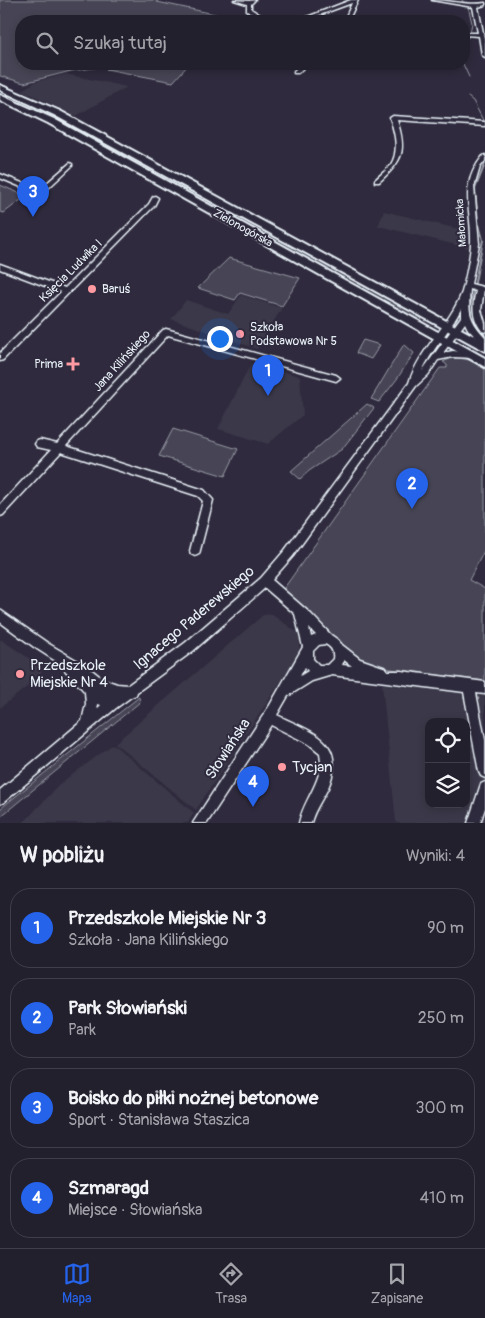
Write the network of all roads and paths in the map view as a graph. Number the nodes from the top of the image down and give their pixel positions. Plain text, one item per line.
1 (236, 0) edge
2 (355, 0) edge
3 (434, 0) edge
4 (467, 0) edge
5 (252, 1) edge
6 (485, 4) edge
7 (473, 6) junction
8 (257, 15) edge
9 (316, 15) edge
10 (349, 15) edge
11 (470, 34) edge
12 (480, 35) junction
13 (485, 51) edge
14 (0, 87) edge
15 (0, 96) edge
16 (485, 124) edge
17 (485, 157) edge
18 (70, 165) dead end
19 (0, 176) edge
20 (377, 181) dead end
21 (155, 198) dead end
22 (0, 266) edge
23 (471, 288) junction
24 (66, 291) junction
25 (466, 315) junction
26 (452, 328) junction
27 (485, 329) edge
28 (443, 340) junction
29 (485, 342) edge
30 (485, 347) edge
31 (472, 356) junction
32 (0, 358) edge
33 (436, 358) junction
34 (485, 363) edge
35 (336, 378) dead end
36 (413, 384) junction
37 (40, 444) dead end
38 (58, 449) junction
39 (0, 512) edge
40 (195, 551) dead end
41 (265, 581) junction
42 (300, 612) junction
43 (0, 616) edge
44 (328, 640) junction
45 (338, 649) junction
46 (307, 650) junction
47 (327, 670) junction
48 (401, 677) junction
49 (94, 686) junction
50 (469, 687) junction
51 (485, 688) edge
52 (132, 691) junction
53 (284, 693) junction
54 (112, 704) junction
55 (268, 717) junction
56 (87, 726) junction
57 (485, 772) edge
58 (485, 788) edge
59 (0, 798) edge
60 (199, 823) edge
61 (305, 823) edge
62 (474, 823) edge

1 - 5 street
2 - 9 street
2 - 10 street
3 - 7 street
4 - 7 street
5 - 8 street
6 - 7 street
7 - 12 street
11 - 12 street
12 - 13 street
14 - 26 main road, Zielonogórska
15 - 28 main road, Zielonogórska
16 - 20 street
17 - 23 street, Małomicka
18 - 19 street
21 - 24 street, Księcia Ludwika I
22 - 24 street
23 - 25 street, Małomicka
23 - 26 street, Małomicka
23 - 27 street
24 - 32 street, Księcia Ludwika I
25 - 26 street
25 - 29 street
26 - 28 street
26 - 30 main road, Zielonogórska
28 - 31 main road, Zielonogórska
28 - 33 street
28 - 36 street
31 - 33 street
31 - 34 main road, Zielonogórska
33 - 36 street
35 - 38 street, Jana Kilińskiego
36 - 41 street, Ignacego Paderewskiego
37 - 38 street
38 - 39 street, Jana Kilińskiego
38 - 40 street
41 - 42 street
41 - 52 street, Ignacego Paderewskiego
42 - 44 street
42 - 46 street
43 - 49 street
44 - 45 street
44 - 46 street
45 - 47 street
45 - 48 street
46 - 47 street
46 - 53 street, Słowiańska
47 - 48 street
47 - 53 street
48 - 50 street
49 - 52 street
49 - 54 street
49 - 56 street
50 - 51 street
50 - 57 street
52 - 54 street, Ignacego Paderewskiego
53 - 55 street, Słowiańska
54 - 56 street, Ignacego Paderewskiego
55 - 60 street, Słowiańska
55 - 61 street
56 - 59 street, Ignacego Paderewskiego
58 - 62 street

